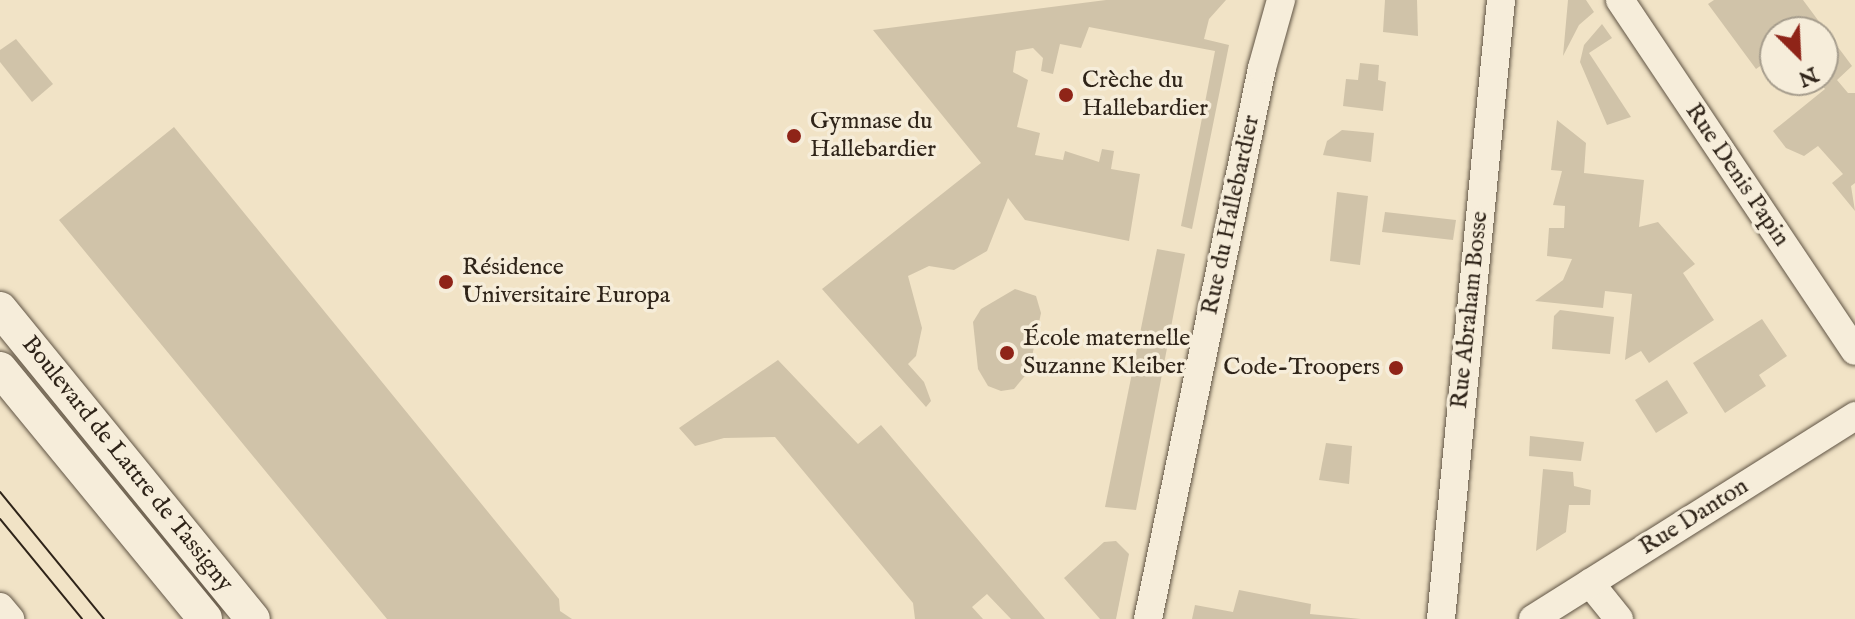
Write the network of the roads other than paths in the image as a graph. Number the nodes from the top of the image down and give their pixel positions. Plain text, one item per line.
1 (1281, 0) edge
2 (1501, 0) edge
3 (1620, 0) edge
4 (0, 309) edge
5 (1855, 351) edge
6 (0, 369) edge
7 (1855, 416) edge
8 (1590, 583) junction
9 (0, 607) edge
10 (10, 619) edge
11 (205, 619) edge
12 (253, 619) edge
13 (1148, 619) edge
14 (1441, 619) edge
15 (1533, 619) edge
16 (1619, 619) edge

1 - 13 street, Rue du Hallebardier
2 - 14 street, Rue Abraham Bosse
3 - 5 street, Rue Denis Papin
4 - 12 street, Boulevard de Lattre de Tassigny
6 - 11 street, Boulevard de Lattre de Tassigny
7 - 8 street, Rue Danton
8 - 15 street, Rue Danton
8 - 16 street
9 - 10 street

